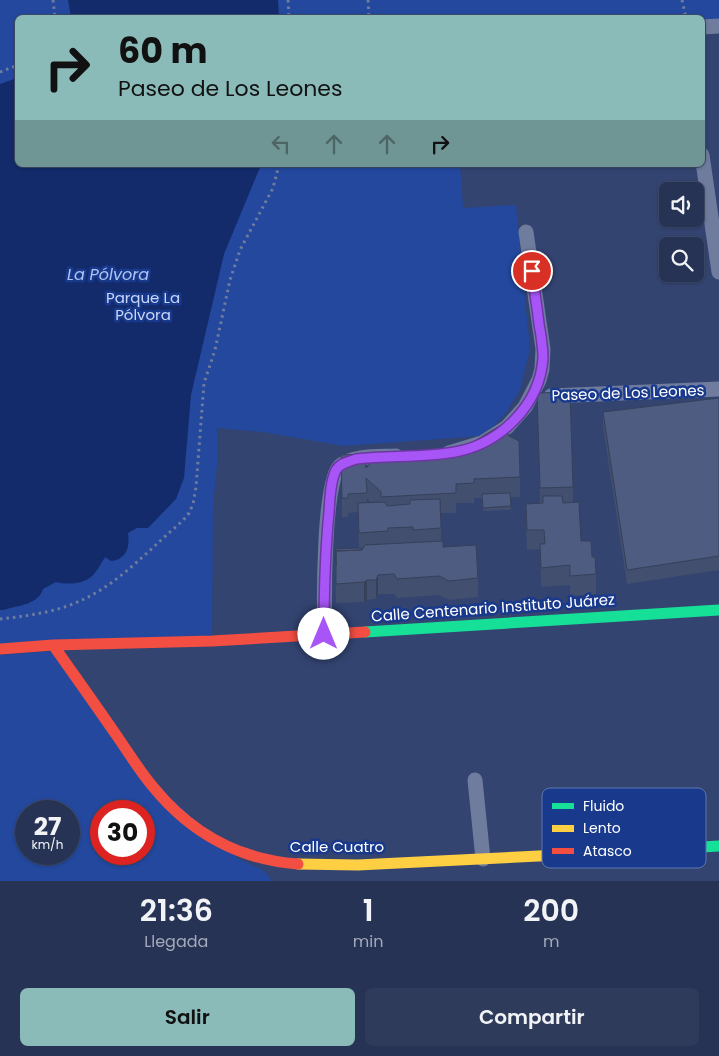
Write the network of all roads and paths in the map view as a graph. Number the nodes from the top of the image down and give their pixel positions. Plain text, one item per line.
1 (53, 0) edge
2 (288, 0) edge
3 (368, 0) edge
4 (682, 0) edge
5 (55, 15) edge
6 (289, 15) edge
7 (369, 15) edge
8 (685, 15) edge
9 (719, 26) edge
10 (705, 27) edge
11 (15, 66) edge
12 (0, 72) edge
13 (278, 167) edge
14 (704, 167) edge
15 (526, 232) dead end
16 (719, 272) edge
17 (719, 389) edge
18 (532, 397) junction
19 (435, 454) edge
20 (415, 455) edge
21 (719, 610) edge
22 (0, 619) edge
23 (324, 634) junction
24 (53, 646) junction
25 (0, 649) edge
26 (475, 780) dead end
27 (719, 846) edge
28 (706, 847) edge
29 (542, 857) edge
30 (483, 859) junction

1 - 5 path
2 - 6 path
3 - 7 path
4 - 8 path
9 - 10 street
11 - 12 path
13 - 22 path
14 - 16 street
15 - 18 street
17 - 18 street, Paseo de Los Leones
18 - 19 street, Paseo de Los Leones
20 - 23 street
21 - 23 street, Calle Centenario Instituto Juárez
23 - 24 street, Calle Centenario Instituto Juárez
24 - 25 street, Calle Centenario Instituto Juárez
24 - 30 street, Calle Cuatro
26 - 30 street
27 - 28 street, Calle Cuatro
29 - 30 street, Calle Cuatro

